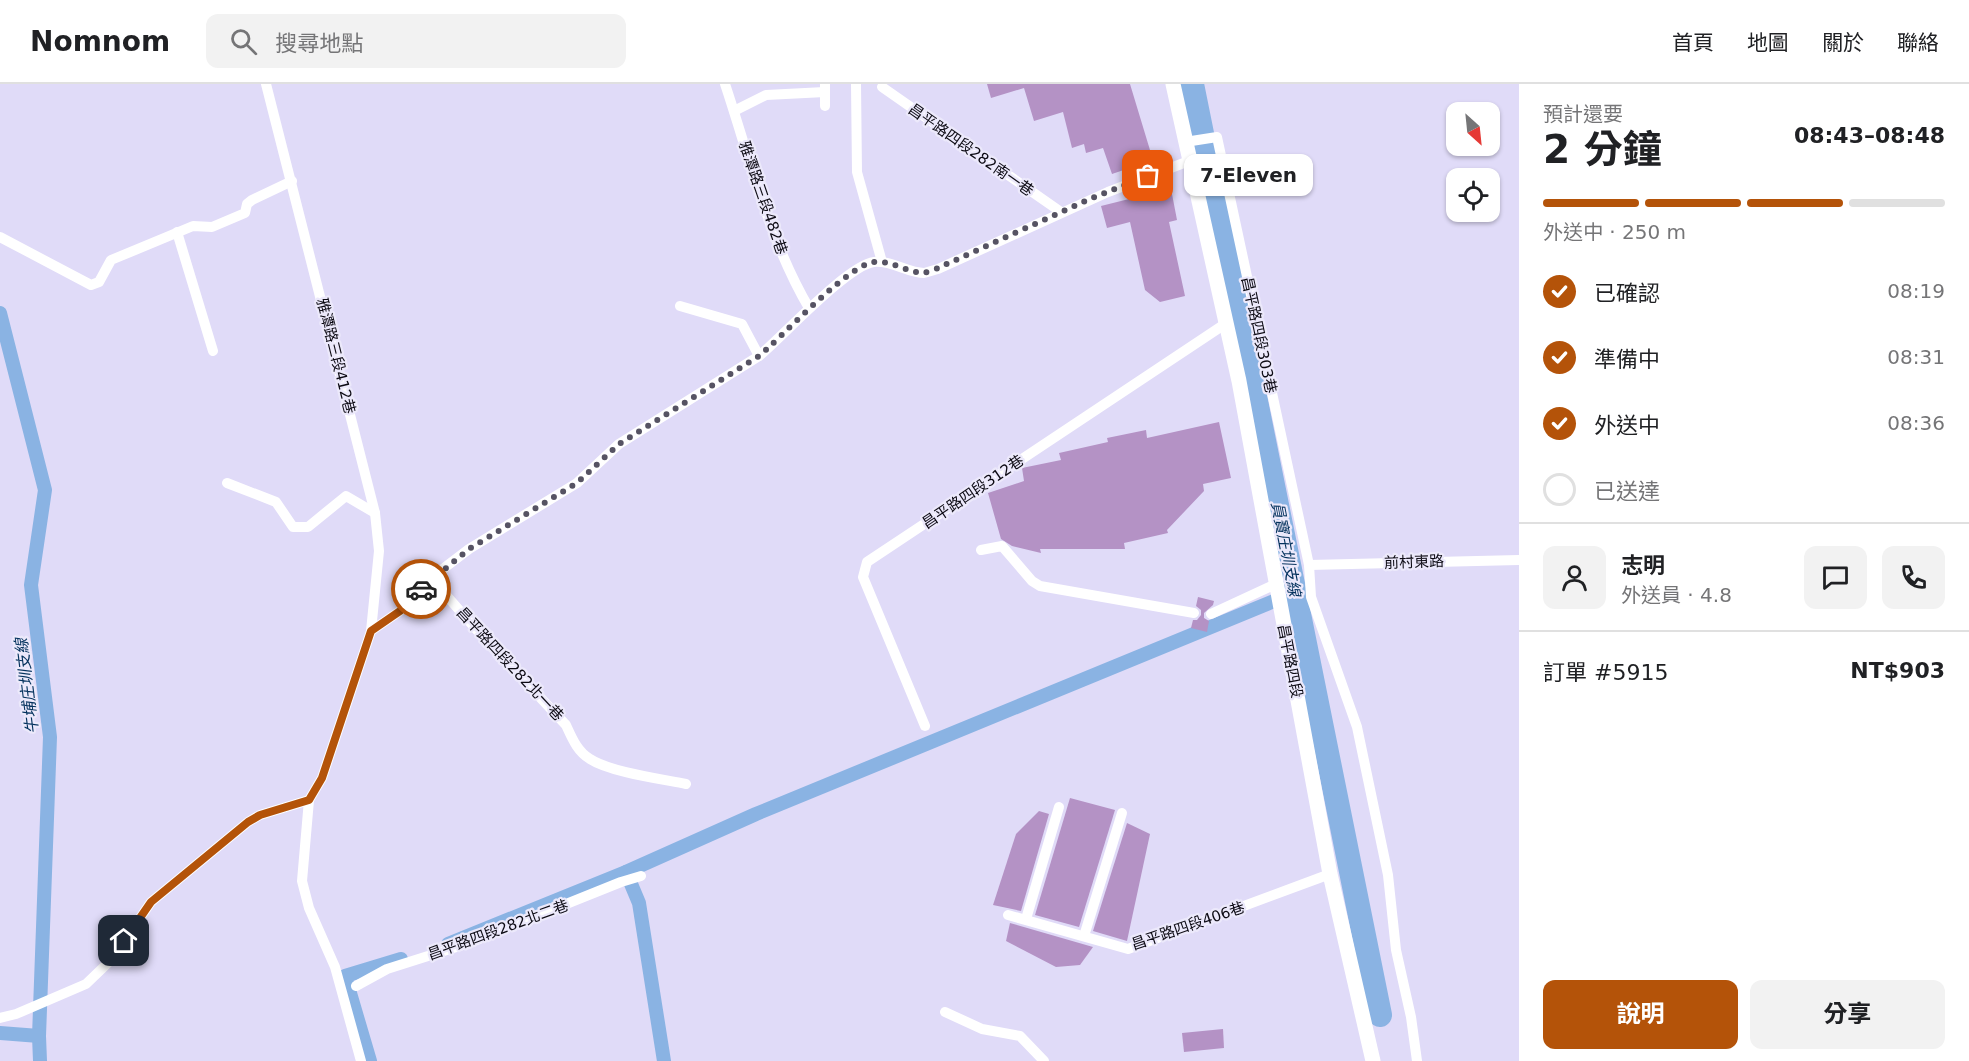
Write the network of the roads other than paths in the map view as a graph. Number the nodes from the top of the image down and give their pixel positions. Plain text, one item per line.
1 (266, 84) edge
2 (725, 84) edge
3 (856, 84) edge
4 (1173, 84) edge
5 (882, 87) dead end
6 (825, 88) edge
7 (825, 106) dead end
8 (734, 111) junction
9 (1185, 142) junction
10 (1189, 161) junction
11 (292, 180) junction
12 (1061, 212) junction
13 (177, 232) junction
14 (0, 237) edge
15 (882, 262) junction
16 (680, 306) dead end
17 (809, 308) junction
18 (1225, 324) junction
19 (213, 351) dead end
20 (759, 356) junction
21 (227, 483) dead end
22 (375, 513) junction
23 (981, 550) dead end
24 (1519, 560) edge
25 (1309, 565) junction
26 (432, 578) junction
27 (1276, 584) junction
28 (1194, 613) dead end
29 (1211, 614) dead end
30 (371, 631) junction
31 (925, 726) dead end
32 (686, 784) dead end
33 (309, 800) junction
34 (1059, 807) dead end
35 (1122, 813) dead end
36 (1330, 874) junction
37 (641, 876) dead end
38 (1008, 915) dead end
39 (1026, 919) junction
40 (1084, 936) junction
41 (356, 986) dead end
42 (945, 1012) dead end
43 (0, 1018) edge
44 (362, 1061) edge
45 (1044, 1061) edge
46 (1373, 1061) edge
47 (1418, 1061) edge

1 - 11 street, 雅潭路三段412巷
2 - 8 street, 雅潭路三段482巷
3 - 15 street
4 - 9 street, 昌平路四段
5 - 12 street, 昌平路四段282南一巷
6 - 7 street
6 - 8 street
8 - 17 street, 雅潭路三段482巷
9 - 10 street, 昌平路四段
9 - 25 street, 昌平路四段303巷
10 - 12 street
10 - 18 street, 昌平路四段
11 - 13 street
11 - 22 street, 雅潭路三段412巷
12 - 15 street
13 - 14 street
13 - 19 street
15 - 17 street
16 - 20 street
17 - 20 street
18 - 27 street, 昌平路四段
18 - 31 street, 昌平路四段312巷
20 - 26 street
21 - 22 street
22 - 30 street, 雅潭路三段412巷
23 - 28 street
24 - 25 street, 前村東路
25 - 47 street
26 - 30 street
26 - 32 street, 昌平路四段282北一巷
27 - 29 street
27 - 36 street, 昌平路四段
30 - 33 street, 雅潭路三段412巷
33 - 43 street
33 - 44 street
34 - 39 street
35 - 40 street
36 - 40 street, 昌平路四段406巷
36 - 46 street, 昌平路四段
37 - 41 street, 昌平路四段282北二巷
38 - 39 street, 昌平路四段406巷
39 - 40 street, 昌平路四段406巷
42 - 45 street

